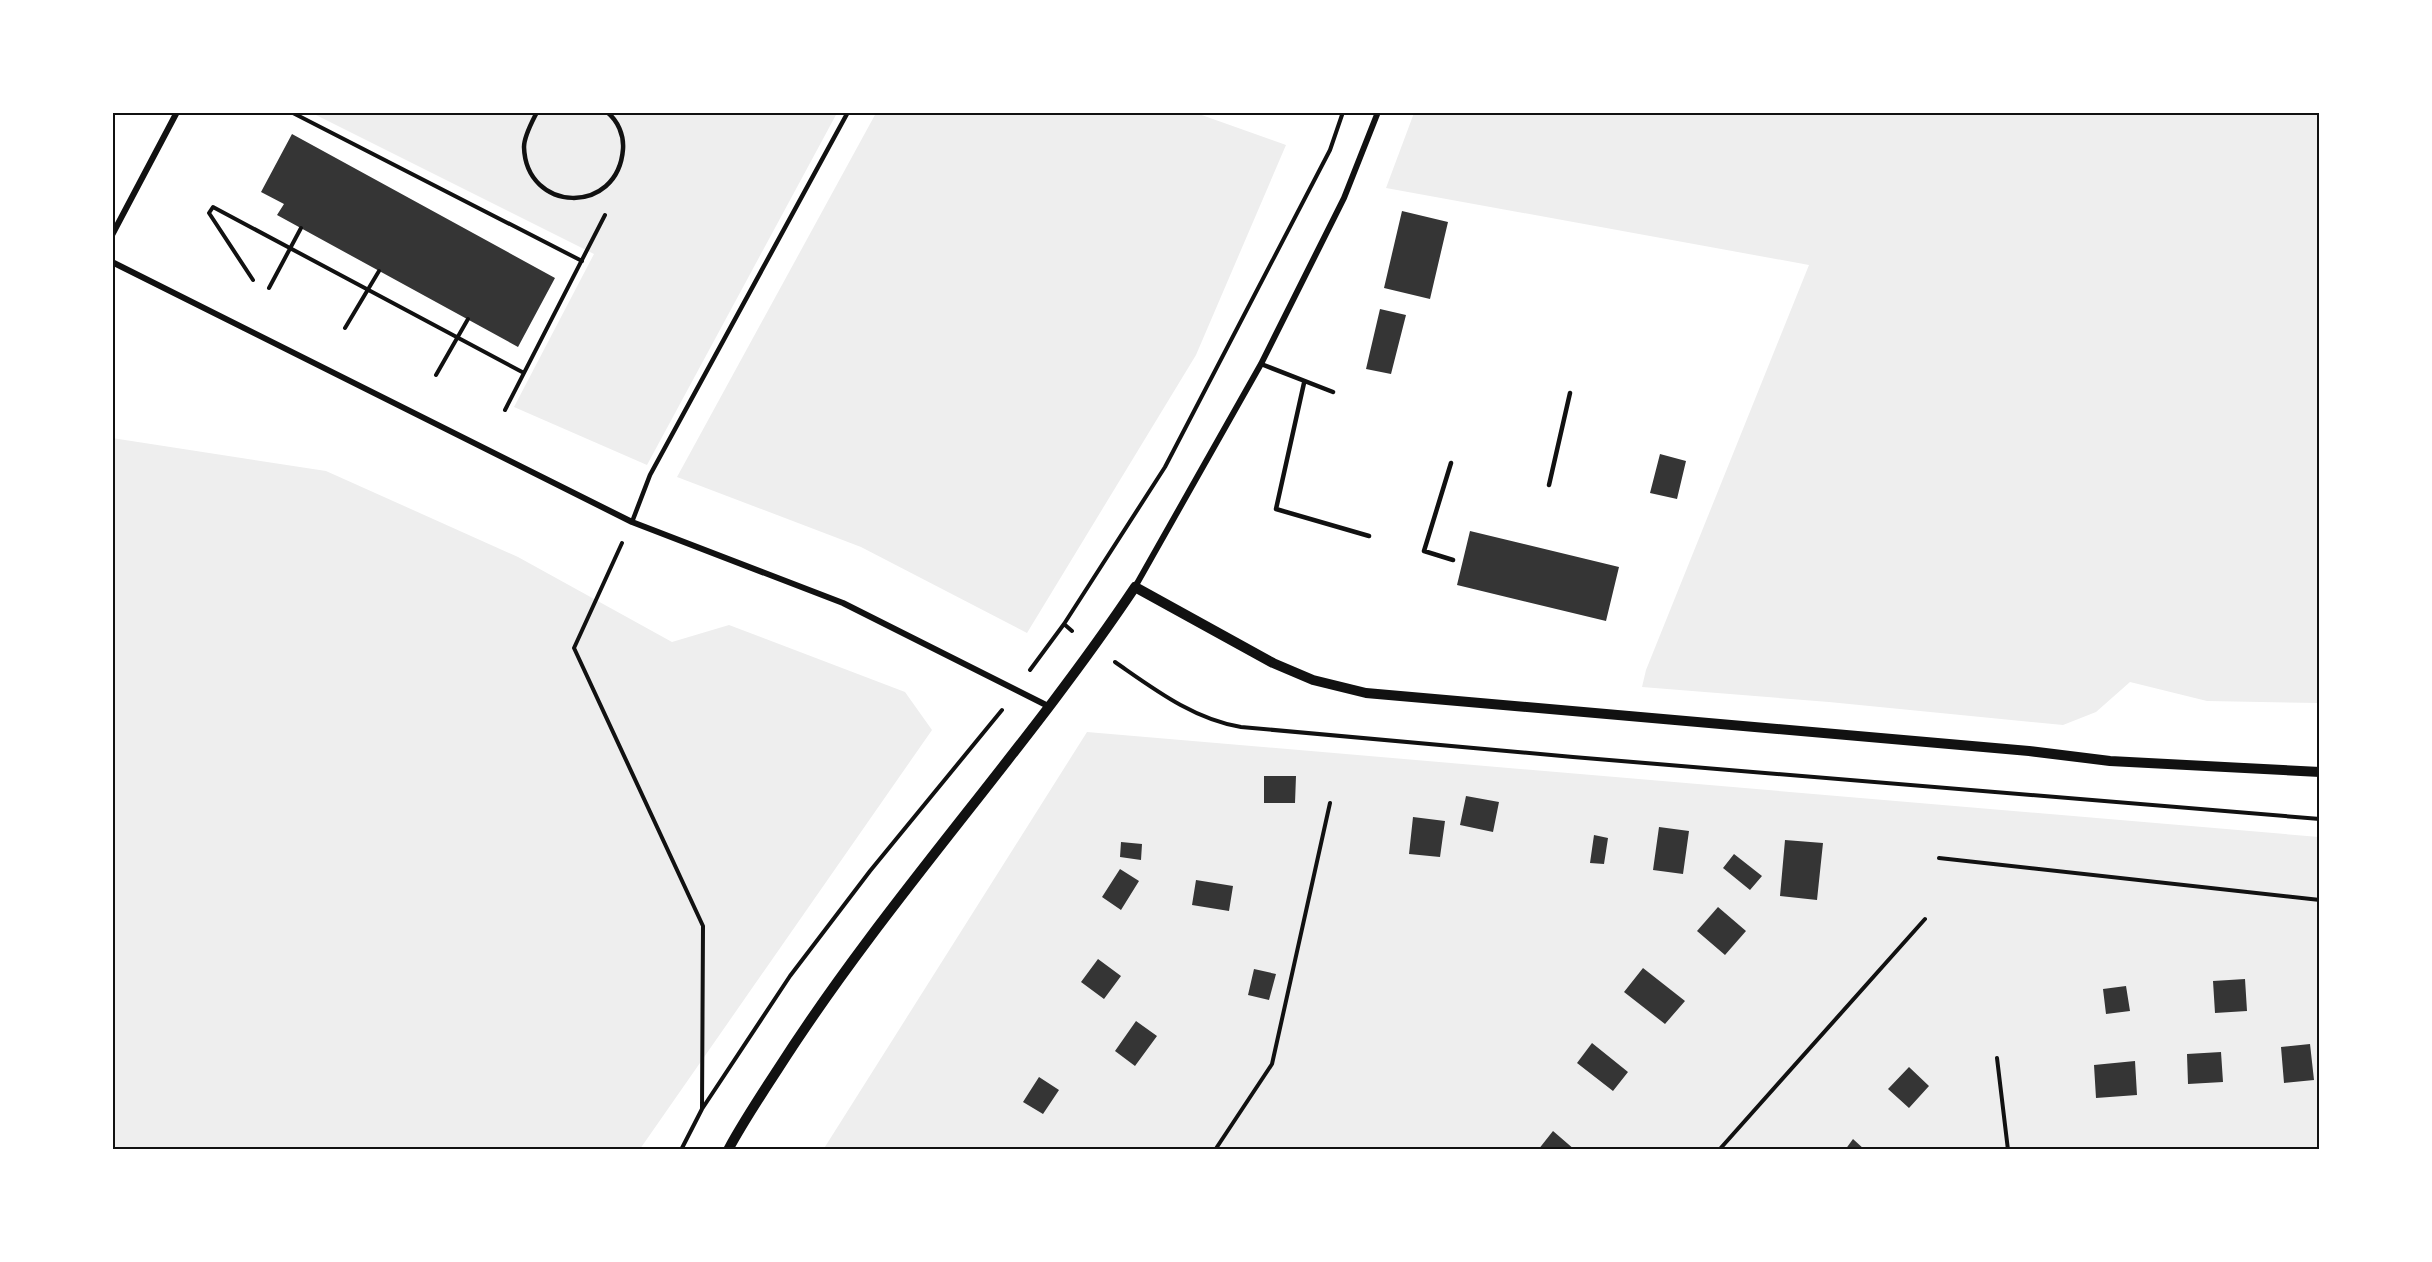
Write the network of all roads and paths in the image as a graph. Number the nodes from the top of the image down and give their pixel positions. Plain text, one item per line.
1 (177, 112) edge
2 (291, 112) edge
3 (537, 112) edge
4 (607, 112) edge
5 (848, 112) edge
6 (1343, 112) edge
7 (1378, 112) edge
8 (609, 184) junction
9 (301, 228) dead end
10 (112, 235) edge
11 (290, 248) junction
12 (582, 261) junction
13 (112, 262) edge
14 (379, 271) dead end
15 (253, 280) dead end
16 (268, 288) dead end
17 (368, 290) junction
18 (468, 319) dead end
19 (345, 328) dead end
20 (457, 338) junction
21 (1261, 364) junction
22 (524, 373) junction
23 (436, 375) dead end
24 (1304, 382) junction
25 (1333, 392) dead end
26 (1570, 393) dead end
27 (505, 410) dead end
28 (1451, 463) dead end
29 (1549, 486) dead end
30 (632, 522) junction
31 (1370, 536) dead end
32 (1453, 560) dead end
33 (1135, 587) junction
34 (1095, 647) junction
35 (1016, 689) junction
36 (1050, 707) junction
37 (2319, 772) edge
38 (1330, 802) dead end
39 (2319, 819) edge
40 (1939, 858) dead end
41 (2319, 900) edge
42 (1924, 919) dead end
43 (1997, 1058) dead end
44 (702, 1109) junction
45 (681, 1149) edge
46 (728, 1149) edge
47 (1215, 1149) edge
48 (1719, 1149) edge
49 (2008, 1149) edge

1 - 10 street
2 - 12 path
3 - 8 lane
4 - 8 lane
5 - 30 lane
6 - 35 path
7 - 21 street
8 - 12 path
9 - 11 path
11 - 15 path
11 - 16 path
11 - 17 path
12 - 22 path
13 - 30 street
14 - 17 path
17 - 19 path
17 - 20 path
18 - 20 path
20 - 22 path
20 - 23 path
21 - 24 lane
21 - 33 street
22 - 27 path
24 - 25 lane
24 - 31 lane
26 - 29 lane
28 - 32 lane
30 - 35 street
30 - 44 path
33 - 34 street
33 - 37 street
34 - 36 street
34 - 39 path
35 - 36 street
35 - 44 path
36 - 46 street
38 - 47 path
40 - 41 path
42 - 48 path
43 - 49 path
44 - 45 path

